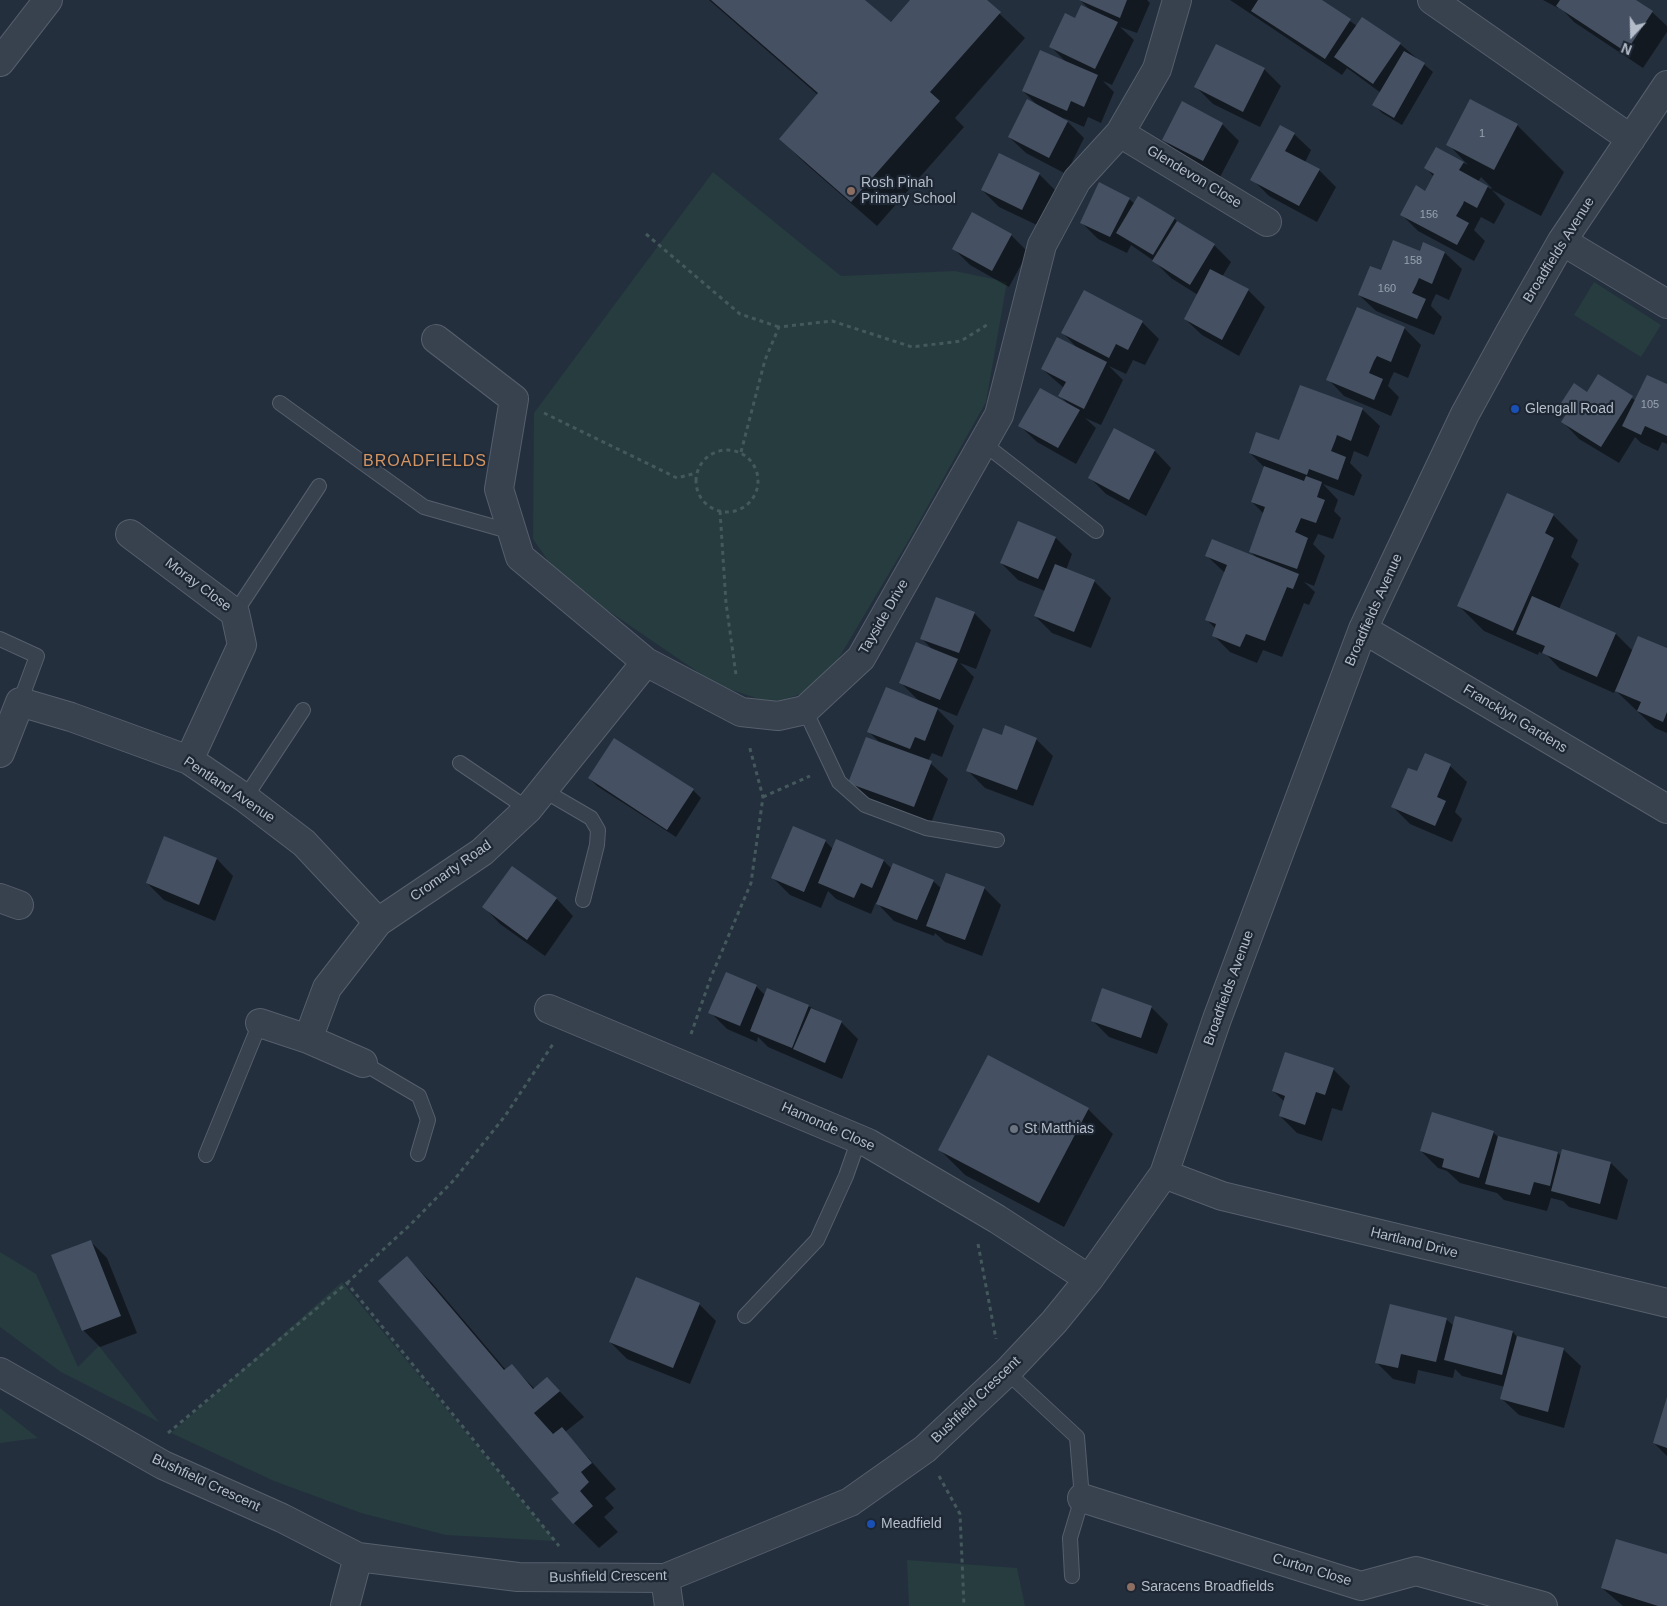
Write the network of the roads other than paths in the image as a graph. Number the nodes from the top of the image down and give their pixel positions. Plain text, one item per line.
1 (48, 0) edge
2 (1177, 0) edge
3 (1432, 0) edge
4 (0, 62) edge
5 (1667, 85) edge
6 (1120, 133) junction
7 (1631, 139) junction
8 (1268, 222) dead end
9 (1562, 241) junction
10 (1667, 304) edge
11 (436, 339) dead end
12 (280, 403) dead end
13 (983, 444) junction
14 (320, 486) dead end
15 (1096, 531) dead end
16 (512, 532) junction
17 (130, 534) dead end
18 (235, 613) junction
19 (1363, 629) junction
20 (0, 639) edge
21 (646, 662) junction
22 (20, 702) junction
23 (303, 710) dead end
24 (805, 710) junction
25 (0, 753) edge
26 (189, 760) junction
27 (460, 763) dead end
28 (245, 798) junction
29 (536, 800) junction
30 (1667, 809) edge
31 (998, 840) dead end
32 (583, 900) dead end
33 (378, 922) junction
34 (559, 1013) road end
35 (260, 1023) joint
36 (308, 1039) junction
37 (363, 1063) joint
38 (859, 1140) junction
39 (418, 1154) dead end
40 (206, 1155) dead end
41 (1164, 1174) junction
42 (1089, 1279) junction
43 (1667, 1303) edge
44 (745, 1316) dead end
45 (1012, 1367) junction
46 (0, 1372) edge
47 (1082, 1498) junction
48 (358, 1557) junction
49 (1072, 1576) dead end
50 (666, 1578) junction
51 (345, 1606) edge
52 (669, 1606) edge
53 (1543, 1606) edge

1 - 4 street
2 - 6 street, Tayside Drive
3 - 7 street
5 - 7 street, Broadfields Avenue
6 - 8 street, Glendevon Close
6 - 13 street, Tayside Drive
7 - 9 street, Broadfields Avenue
9 - 10 street
9 - 19 street, Broadfields Avenue
11 - 16 street
12 - 16 lane
13 - 15 lane
13 - 24 street, Tayside Drive
14 - 18 lane
16 - 21 street
17 - 18 street, Moray Close
18 - 26 street, Moray Close
19 - 30 street, Francklyn Gardens
19 - 41 street, Broadfields Avenue
20 - 22 lane
21 - 24 street
21 - 29 street, Cromarty Road
22 - 25 street
22 - 26 street, Pentland Avenue
23 - 28 lane
24 - 31 lane
26 - 28 street, Pentland Avenue
27 - 29 lane
28 - 33 street, Pentland Avenue
29 - 32 lane
29 - 33 street, Cromarty Road
33 - 36 street, Cromarty Road
34 - 38 street, Hamonde Close
35 - 36 street
35 - 40 lane
36 - 37 street
37 - 39 lane
38 - 42 street, Hamonde Close
38 - 44 lane
41 - 42 street, Bushfield Crescent
41 - 43 street, Hartland Drive
42 - 45 street, Bushfield Crescent
45 - 47 lane
45 - 50 street, Bushfield Crescent
46 - 48 street, Bushfield Crescent
47 - 49 lane
47 - 53 street, Curton Close
48 - 50 street, Bushfield Crescent
48 - 51 street
50 - 52 street

